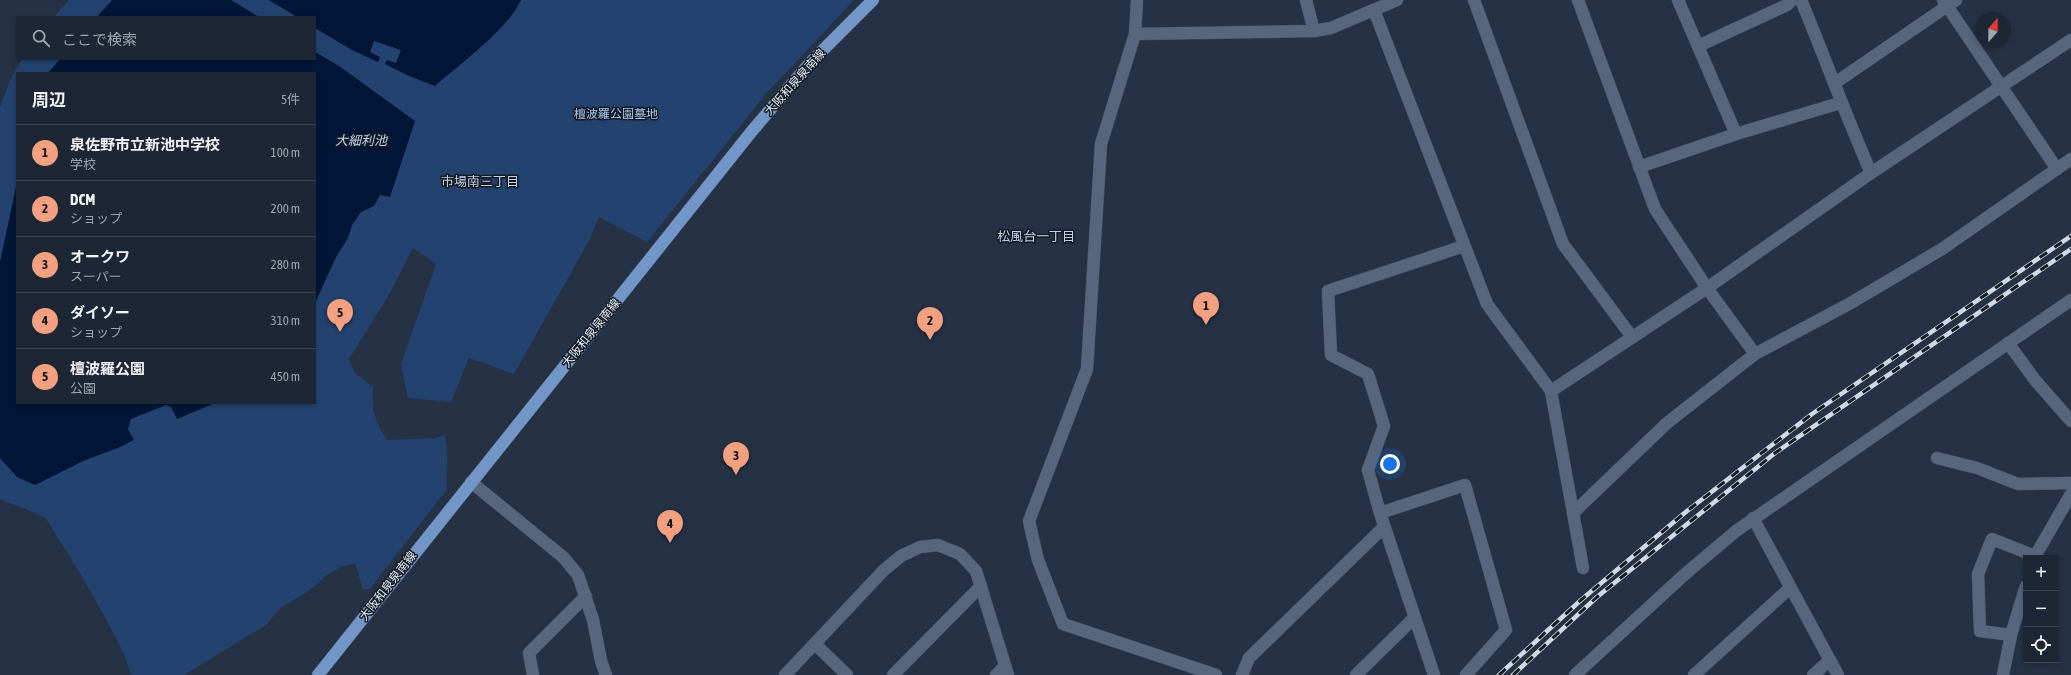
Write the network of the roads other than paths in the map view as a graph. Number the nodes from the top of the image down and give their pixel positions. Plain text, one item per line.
1 (873, 0) edge
2 (1137, 0) edge
3 (1306, 0) edge
4 (1397, 0) edge
5 (1474, 0) edge
6 (1578, 0) edge
7 (1678, 0) edge
8 (1792, 0) edge
9 (1801, 0) edge
10 (1949, 2) edge
11 (1374, 10) junction
12 (1314, 31) junction
13 (1135, 34) junction
14 (2071, 40) edge
15 (1698, 46) junction
16 (1835, 83) junction
17 (2002, 86) junction
18 (1840, 103) junction
19 (1736, 134) junction
20 (2071, 159) edge
21 (1639, 167) junction
22 (2057, 168) junction
23 (1871, 173) junction
24 (1464, 246) junction
25 (1707, 288) junction
26 (2071, 300) edge
27 (1632, 337) junction
28 (2008, 343) junction
29 (1755, 354) junction
30 (1551, 391) junction
31 (2071, 421) edge
32 (1937, 458) dead end
33 (471, 482) junction
34 (2071, 483) edge
35 (2071, 494) edge
36 (1380, 513) junction
37 (1573, 513) junction
38 (1753, 518) junction
39 (1384, 527) junction
40 (2030, 555) edge
41 (2036, 555) edge
42 (1583, 568) dead end
43 (981, 586) junction
44 (1790, 588) junction
45 (2024, 591) edge
46 (586, 596) junction
47 (1414, 618) junction
48 (2011, 635) junction
49 (815, 644) junction
50 (1830, 660) junction
51 (1006, 671) edge
52 (318, 675) edge
53 (533, 675) edge
54 (606, 675) edge
55 (785, 675) edge
56 (848, 675) edge
57 (893, 675) edge
58 (996, 675) edge
59 (1216, 675) edge
60 (1242, 675) edge
61 (1356, 675) edge
62 (1434, 675) edge
63 (1466, 675) edge
64 (1575, 675) edge
65 (1694, 675) edge
66 (1813, 675) edge
67 (1838, 675) edge
68 (2004, 675) edge

1 - 33 main road, 大阪和泉泉南線
2 - 13 street
3 - 12 street
4 - 11 street
5 - 27 street
6 - 21 street
7 - 15 street
8 - 15 street
9 - 16 street
10 - 16 street
10 - 17 street
11 - 12 street
11 - 24 street
12 - 13 street
13 - 59 street
14 - 17 street
15 - 19 street
16 - 18 street
17 - 22 street
17 - 23 street
18 - 19 street
18 - 23 street
19 - 21 street
20 - 22 street
21 - 25 street
22 - 29 street
23 - 25 street
24 - 30 street
24 - 36 street
25 - 27 street
25 - 29 street
26 - 28 street
27 - 30 street
28 - 31 street
28 - 38 street
29 - 37 street
30 - 37 street
32 - 34 street
33 - 46 street
33 - 52 main road, 大阪和泉泉南線
35 - 41 street
36 - 39 street
36 - 63 street
37 - 42 street
38 - 44 street
38 - 64 street
39 - 47 street
39 - 60 street
40 - 48 street
43 - 49 street
43 - 51 street
43 - 57 street
44 - 50 street
44 - 65 street
45 - 48 street
46 - 53 street
46 - 54 street
47 - 61 street
47 - 62 street
48 - 68 street
49 - 55 street
49 - 56 street
50 - 66 street
50 - 67 street
51 - 58 street

